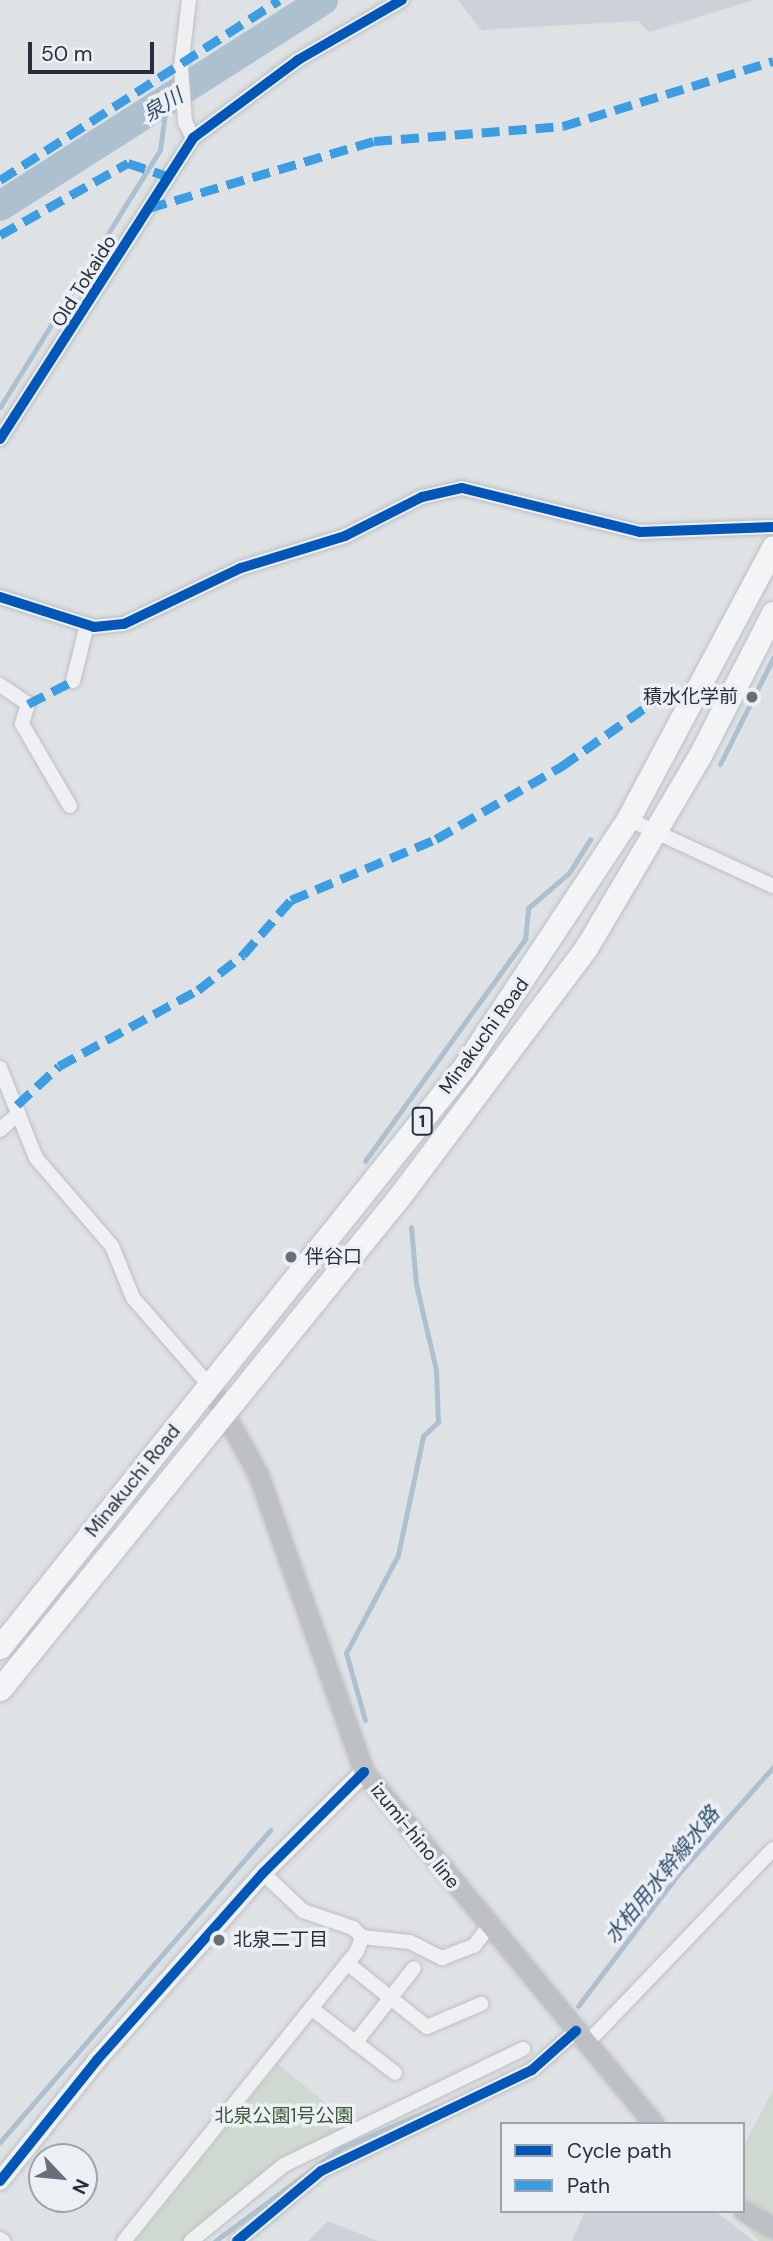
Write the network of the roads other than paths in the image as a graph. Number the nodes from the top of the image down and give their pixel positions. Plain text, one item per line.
1 (189, 0) edge
2 (402, 0) edge
3 (193, 138) junction
4 (0, 439) edge
5 (773, 527) edge
6 (773, 547) edge
7 (0, 597) edge
8 (773, 613) edge
9 (88, 625) junction
10 (73, 681) dead end
11 (0, 685) edge
12 (70, 806) dead end
13 (628, 819) junction
14 (656, 832) junction
15 (773, 886) edge
16 (0, 1068) edge
17 (19, 1113) junction
18 (0, 1130) edge
19 (209, 1385) junction
20 (224, 1416) junction
21 (0, 1647) edge
22 (0, 1689) edge
23 (364, 1772) junction
24 (773, 1849) edge
25 (263, 1874) junction
26 (489, 1926) junction
27 (362, 1937) junction
28 (347, 1963) junction
29 (414, 1968) dead end
30 (390, 1997) junction
31 (481, 2004) dead end
32 (311, 2008) junction
33 (581, 2038) junction
34 (355, 2043) junction
35 (523, 2049) dead end
36 (395, 2073) dead end
37 (652, 2122) edge
38 (0, 2181) edge
39 (745, 2211) edge
40 (773, 2228) edge
41 (124, 2241) edge
42 (191, 2241) edge
43 (237, 2241) edge

1 - 3 street
2 - 3 street
3 - 4 street, Old Tokaido
5 - 9 street
6 - 13 highway, Minakuchi Road / 1
7 - 9 street
8 - 14 highway, Minakuchi Road / 1
9 - 10 street
11 - 12 street
13 - 14 street
13 - 19 highway, Minakuchi Road / 1
14 - 15 street
14 - 20 highway, Minakuchi Road / 1
16 - 17 street
17 - 18 street
17 - 19 street
19 - 20 main road, izumi-hino line
19 - 21 highway, Minakuchi Road / 1
20 - 22 highway, Minakuchi Road / 1
20 - 23 main road, izumi-hino line
23 - 25 street
23 - 26 main road, izumi-hino line
24 - 33 street
25 - 27 street
25 - 38 street
26 - 27 street
26 - 33 main road, izumi-hino line
27 - 28 street
28 - 30 street
28 - 32 street
29 - 30 street
30 - 31 street
30 - 34 street
32 - 34 street
32 - 41 street
33 - 37 main road, izumi-hino line
33 - 43 street
34 - 36 street
35 - 42 street
39 - 40 main road

